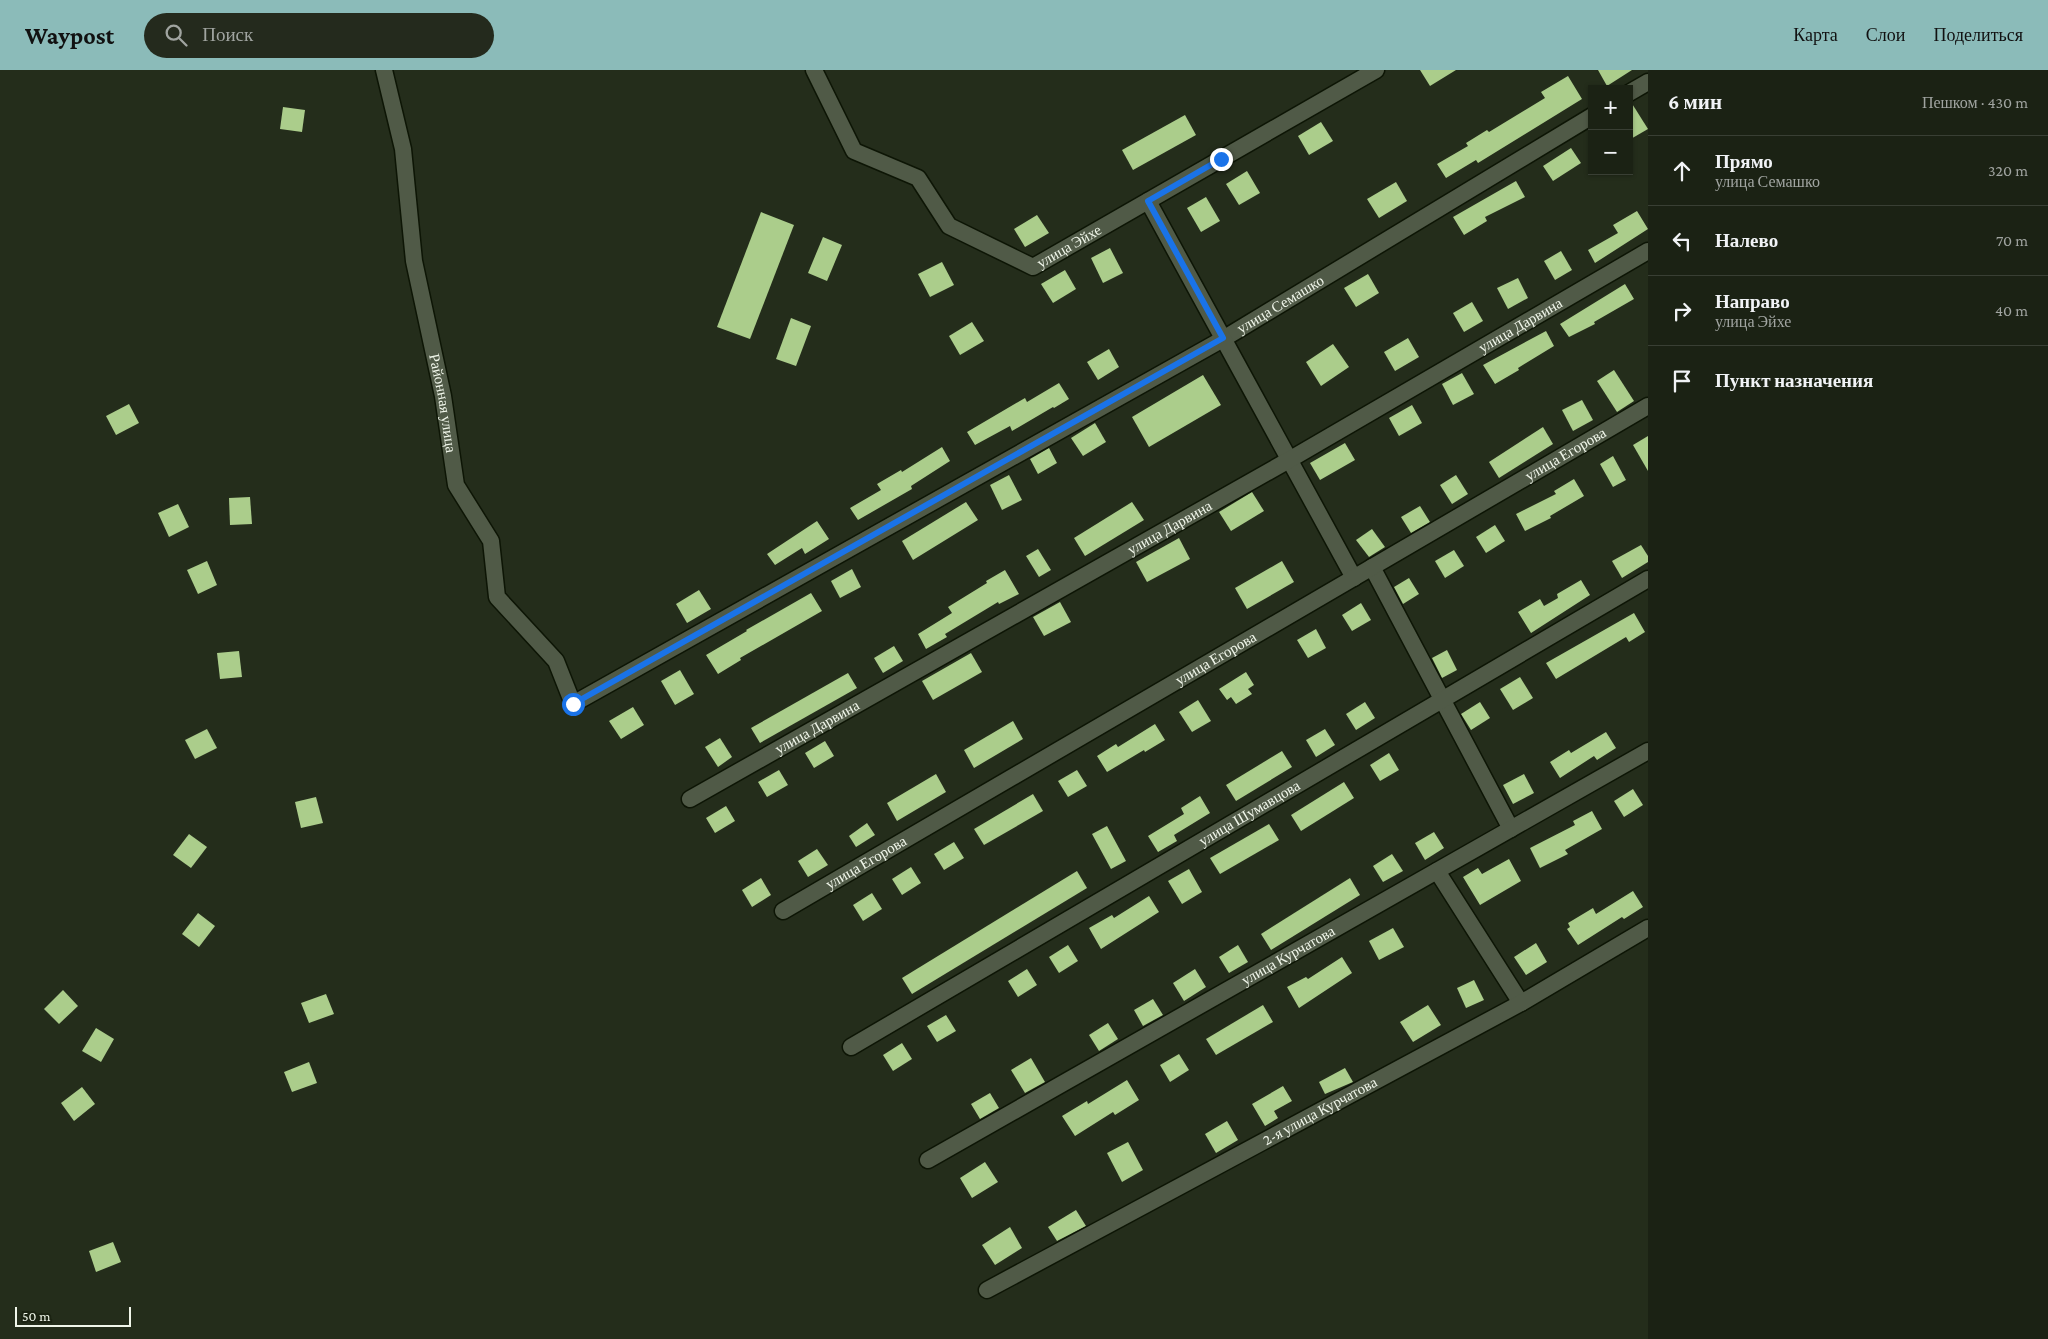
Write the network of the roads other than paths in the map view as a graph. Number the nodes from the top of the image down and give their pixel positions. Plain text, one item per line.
1 (384, 70) edge
2 (814, 70) edge
3 (1376, 70) edge
4 (1648, 82) edge
5 (1633, 91) edge
6 (1588, 118) edge
7 (1148, 201) junction
8 (1648, 251) edge
9 (1223, 338) junction
10 (1648, 406) edge
11 (1289, 460) junction
12 (1372, 567) junction
13 (1354, 578) junction
14 (1648, 579) edge
15 (1442, 699) junction
16 (573, 704) joint
17 (1648, 752) edge
18 (690, 799) dead end
19 (1511, 829) junction
20 (1437, 872) junction
21 (783, 911) dead end
22 (1648, 928) edge
23 (1521, 1003) junction
24 (851, 1047) dead end
25 (928, 1160) dead end
26 (987, 1290) dead end

1 - 16 street, Районная улица
2 - 7 street, улица Эйхе
3 - 7 street, улица Эйхе
4 - 5 street
6 - 9 street, улица Семашко
7 - 9 street
8 - 11 street, улица Дарвина
9 - 11 street
9 - 16 street, улица Семашко
10 - 12 street, улица Егорова
11 - 13 street
11 - 18 street, улица Дарвина
12 - 13 street, улица Егорова
12 - 15 street
13 - 21 street, улица Егорова
14 - 15 street, улица Шумавцова
15 - 19 street
15 - 24 street, улица Шумавцова
17 - 19 street, улица Курчатова
19 - 20 street, улица Курчатова
20 - 23 street
20 - 25 street, улица Курчатова
22 - 23 street, 2-я улица Курчатова
23 - 26 street, 2-я улица Курчатова

